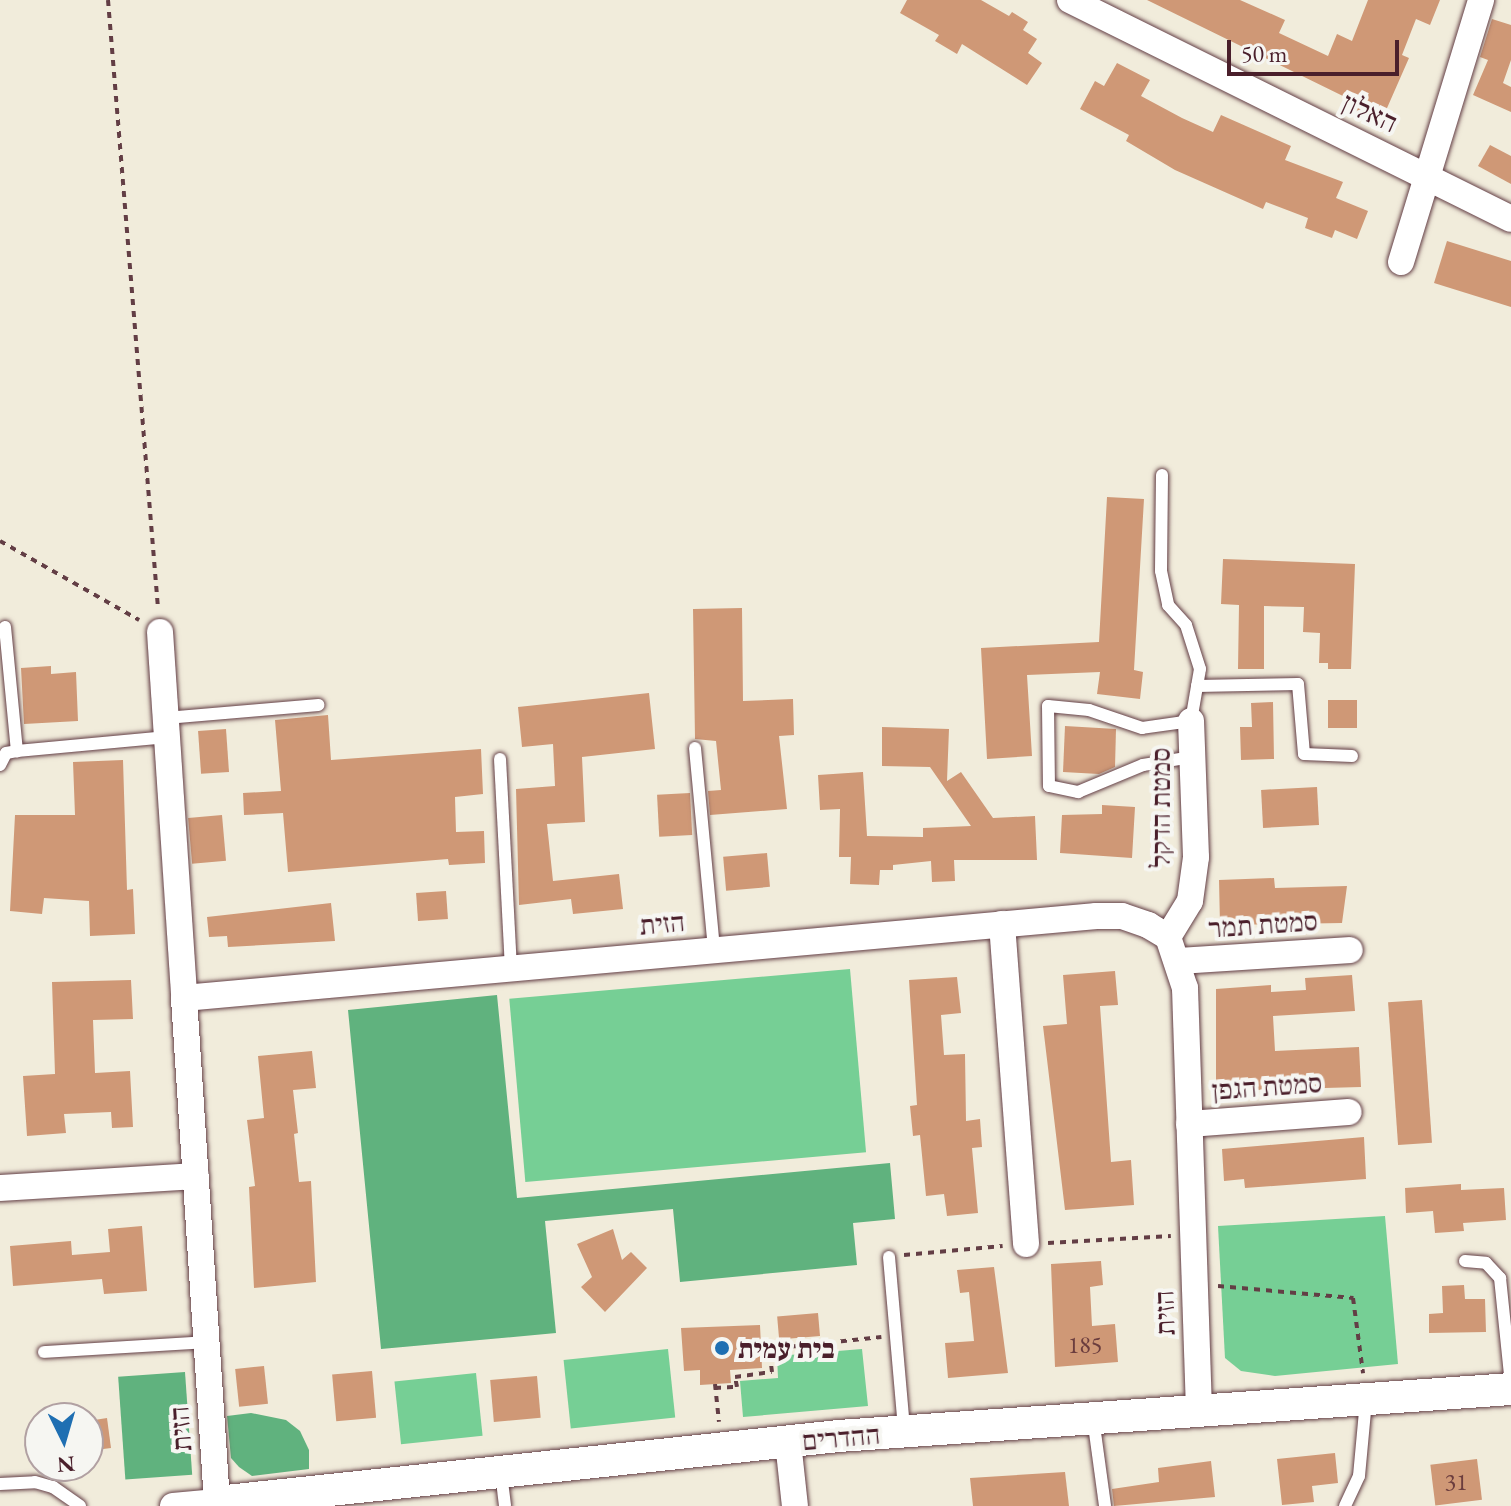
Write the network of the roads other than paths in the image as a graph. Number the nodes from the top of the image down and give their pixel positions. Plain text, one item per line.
1 (1070, 0) edge
2 (1481, 0) edge
3 (1428, 175) junction
4 (1511, 219) edge
5 (1401, 262) dead end
6 (1162, 475) dead end
7 (5, 627) dead end
8 (160, 632) road end
9 (1197, 686) junction
10 (318, 705) dead end
11 (1191, 721) junction
12 (167, 728) junction
13 (695, 748) dead end
14 (17, 751) junction
15 (1194, 756) junction
16 (1352, 756) dead end
17 (500, 759) dead end
18 (0, 765) edge
19 (1002, 924) junction
20 (1168, 937) junction
21 (714, 950) junction
22 (1350, 950) dead end
23 (1180, 961) junction
24 (511, 968) junction
25 (184, 998) junction
26 (1349, 1112) dead end
27 (1189, 1124) junction
28 (196, 1176) junction
29 (0, 1188) edge
30 (1026, 1244) dead end
31 (889, 1257) dead end
32 (1465, 1261) dead end
33 (207, 1342) junction
34 (44, 1352) dead end
35 (1511, 1387) edge
36 (1366, 1399) junction
37 (1199, 1411) junction
38 (1093, 1418) junction
39 (904, 1432) junction
40 (788, 1442) junction
41 (501, 1472) junction
42 (0, 1484) edge
43 (217, 1504) edge
44 (80, 1506) edge
45 (173, 1506) edge
46 (505, 1506) edge
47 (795, 1506) edge
48 (1105, 1506) edge
49 (1345, 1506) edge

1 - 3 street, האלון
2 - 3 street
3 - 4 street, האלון
3 - 5 street
6 - 9 lane
7 - 14 lane
8 - 12 street
9 - 11 lane
9 - 16 lane
10 - 12 lane
11 - 15 street, סמטת הדקל
11 - 15 lane
12 - 14 lane
12 - 25 street
13 - 21 lane
14 - 18 lane
15 - 20 street, סמטת הדקל
17 - 24 lane
19 - 20 street, הזית
19 - 21 street, הזית
19 - 30 street
20 - 23 street, הזית
21 - 24 street, הזית
22 - 23 street, סמטת תמר
23 - 27 street, הזית
24 - 25 street, הזית
25 - 28 street, הזית
26 - 27 street, סמטת הגפן
27 - 37 street, הזית
28 - 29 street
28 - 33 street, הזית
31 - 39 lane
32 - 35 lane
33 - 34 lane
33 - 43 street, הזית
35 - 36 street, ההדרים
36 - 37 street, ההדרים
36 - 49 lane
37 - 38 street, ההדרים
38 - 39 street, ההדרים
38 - 48 lane
39 - 40 street, ההדרים
40 - 41 street, ההדרים
40 - 47 street
41 - 43 street, ההדרים
41 - 46 lane
42 - 44 lane
43 - 45 street, ההדרים

